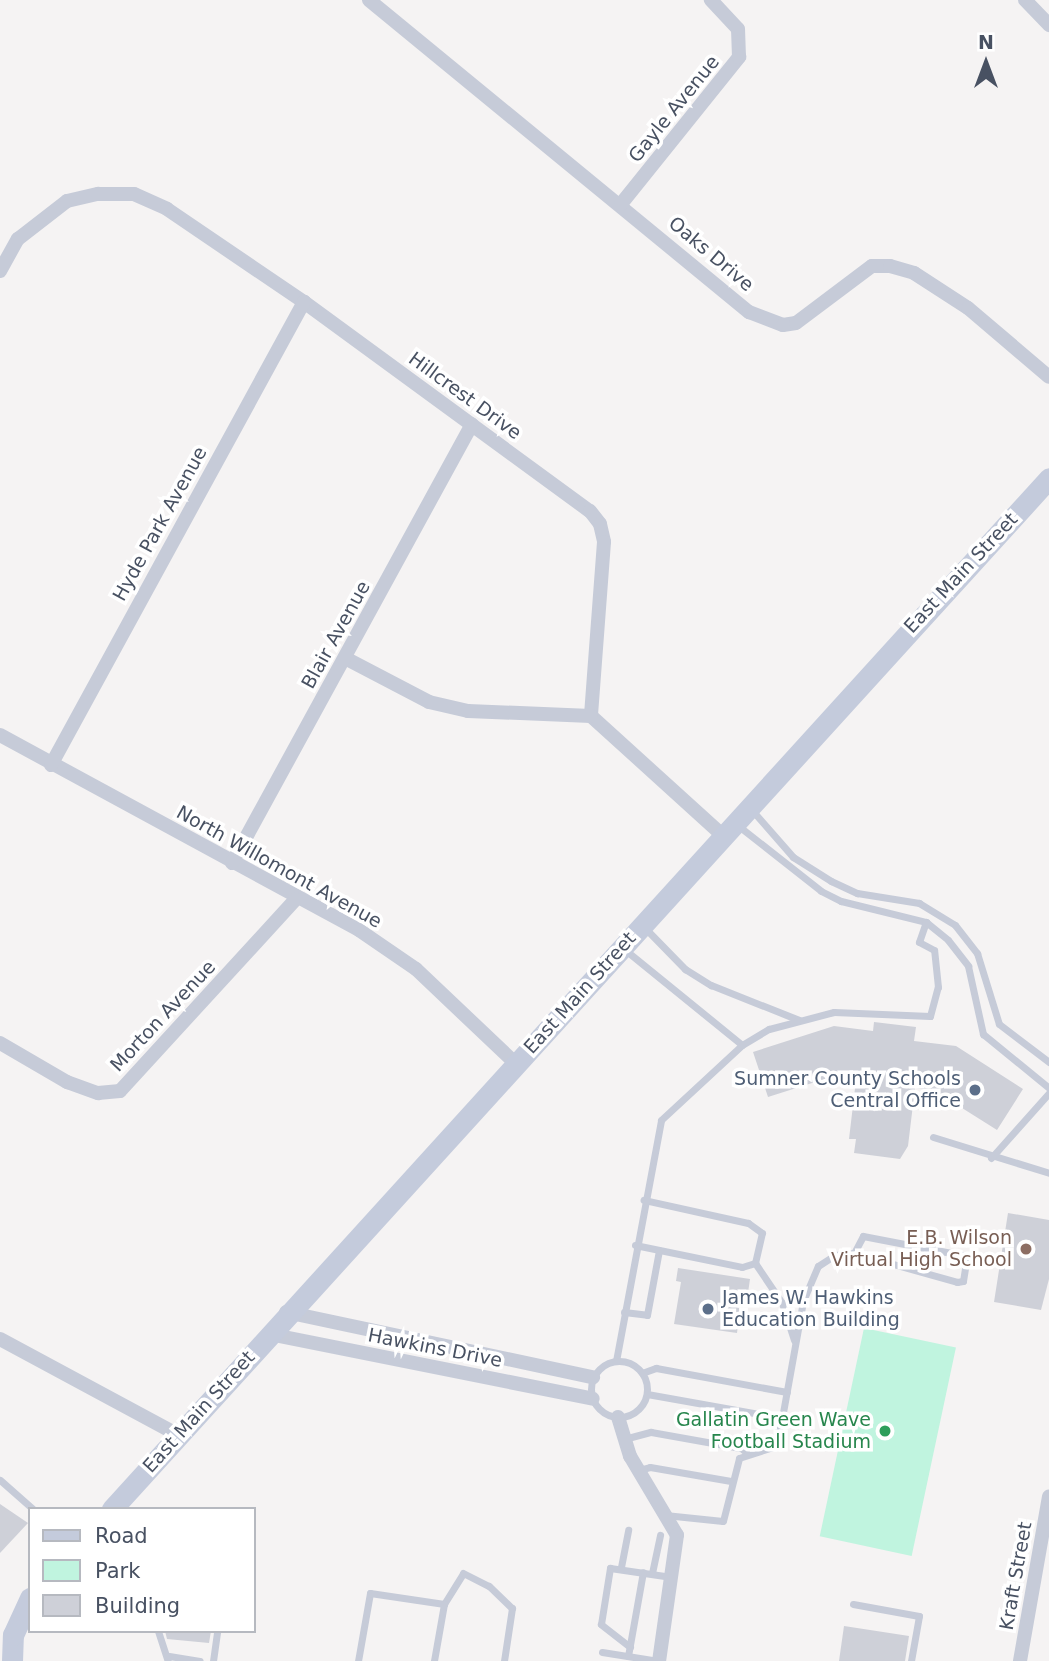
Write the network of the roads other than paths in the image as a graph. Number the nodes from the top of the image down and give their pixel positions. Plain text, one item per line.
1 (369, 0) edge
2 (711, 0) edge
3 (1026, 0) edge
4 (1049, 24) edge
5 (621, 204) junction
6 (0, 271) edge
7 (304, 302) junction
8 (1049, 377) edge
9 (472, 424) junction
10 (1049, 478) edge
11 (345, 658) junction
12 (591, 716) junction
13 (0, 735) edge
14 (51, 765) junction
15 (748, 806) junction
16 (727, 827) junction
17 (232, 863) junction
18 (296, 899) junction
19 (926, 922) junction
20 (641, 924) junction
21 (621, 947) junction
22 (799, 1020) junction
23 (0, 1043) edge
24 (742, 1045) junction
25 (1049, 1062) edge
26 (516, 1064) junction
27 (1049, 1090) edge
28 (933, 1137) dead end
29 (991, 1158) junction
30 (1049, 1173) edge
31 (644, 1200) junction
32 (635, 1245) junction
33 (659, 1250) junction
34 (853, 1253) junction
35 (755, 1263) junction
36 (286, 1312) junction
37 (624, 1312) junction
38 (269, 1334) junction
39 (0, 1339) edge
40 (795, 1348) junction
41 (616, 1361) junction
42 (642, 1373) junction
43 (593, 1377) junction
44 (787, 1392) junction
45 (647, 1394) junction
46 (593, 1399) junction
47 (618, 1417) junction
48 (782, 1418) junction
49 (178, 1435) junction
50 (624, 1439) junction
51 (747, 1453) junction
52 (639, 1470) junction
53 (0, 1480) edge
54 (731, 1481) junction
55 (1049, 1497) edge
56 (31, 1507) edge
57 (114, 1507) edge
58 (665, 1515) junction
59 (628, 1530) dead end
60 (660, 1535) dead end
61 (621, 1567) junction
62 (643, 1572) junction
63 (652, 1573) junction
64 (674, 1577) junction
65 (28, 1601) edge
66 (444, 1604) junction
67 (853, 1604) dead end
68 (159, 1633) edge
69 (217, 1633) edge
70 (630, 1647) junction
71 (602, 1651) dead end
72 (628, 1656) junction
73 (168, 1659) edge
74 (12, 1661) edge
75 (200, 1661) edge
76 (213, 1661) edge
77 (358, 1661) edge
78 (434, 1661) edge
79 (504, 1661) edge
80 (659, 1661) edge
81 (911, 1661) edge
82 (1020, 1661) edge

1 - 5 street, Oaks Drive
2 - 5 street, Gayle Avenue
3 - 4 street
5 - 8 street, Oaks Drive
6 - 7 street, Hillcrest Drive
7 - 9 street, Hillcrest Drive
7 - 14 street, Hyde Park Avenue
9 - 11 street, Blair Avenue
9 - 12 street, Hillcrest Drive
10 - 15 street, East Main Street
11 - 12 street
11 - 17 street, Blair Avenue
12 - 16 street
13 - 14 street, North Willomont Avenue
14 - 17 street, North Willomont Avenue
15 - 16 street, East Main Street
15 - 25 lane
16 - 19 lane
16 - 20 street, East Main Street
17 - 18 street, North Willomont Avenue
18 - 23 street, Morton Avenue
18 - 26 street, North Willomont Avenue
19 - 22 lane
19 - 27 lane
20 - 21 street, East Main Street
20 - 22 lane
21 - 24 lane
21 - 26 street, East Main Street
22 - 24 lane
24 - 31 lane
26 - 36 street, East Main Street
27 - 29 lane
28 - 29 lane
29 - 30 lane
31 - 32 lane
31 - 35 lane
32 - 33 lane
32 - 37 lane
33 - 35 lane
33 - 37 lane
34 - 34 lane
34 - 40 lane
35 - 40 lane
36 - 38 street, East Main Street
36 - 43 street, Hawkins Drive
37 - 41 lane
38 - 46 street, Hawkins Drive
38 - 49 street, East Main Street
39 - 49 street
40 - 44 lane
41 - 42 lane
41 - 43 lane
42 - 44 lane
42 - 45 lane
43 - 46 lane
44 - 48 lane
45 - 47 lane
45 - 48 lane
46 - 47 lane, Hawkins Drive
47 - 50 street
48 - 51 lane
49 - 57 street, East Main Street
50 - 51 lane
50 - 52 street
51 - 54 lane
52 - 54 lane
52 - 58 street
53 - 56 lane
54 - 58 lane
55 - 82 street, Kraft Street
58 - 64 street
59 - 61 lane
60 - 63 lane
61 - 62 lane
61 - 70 lane
62 - 63 lane
62 - 70 lane
63 - 64 lane
64 - 80 street
65 - 74 street
66 - 77 lane
66 - 78 lane
66 - 79 lane
67 - 81 lane
68 - 73 lane
69 - 76 lane
70 - 72 lane
71 - 72 lane
72 - 80 lane
73 - 75 lane

